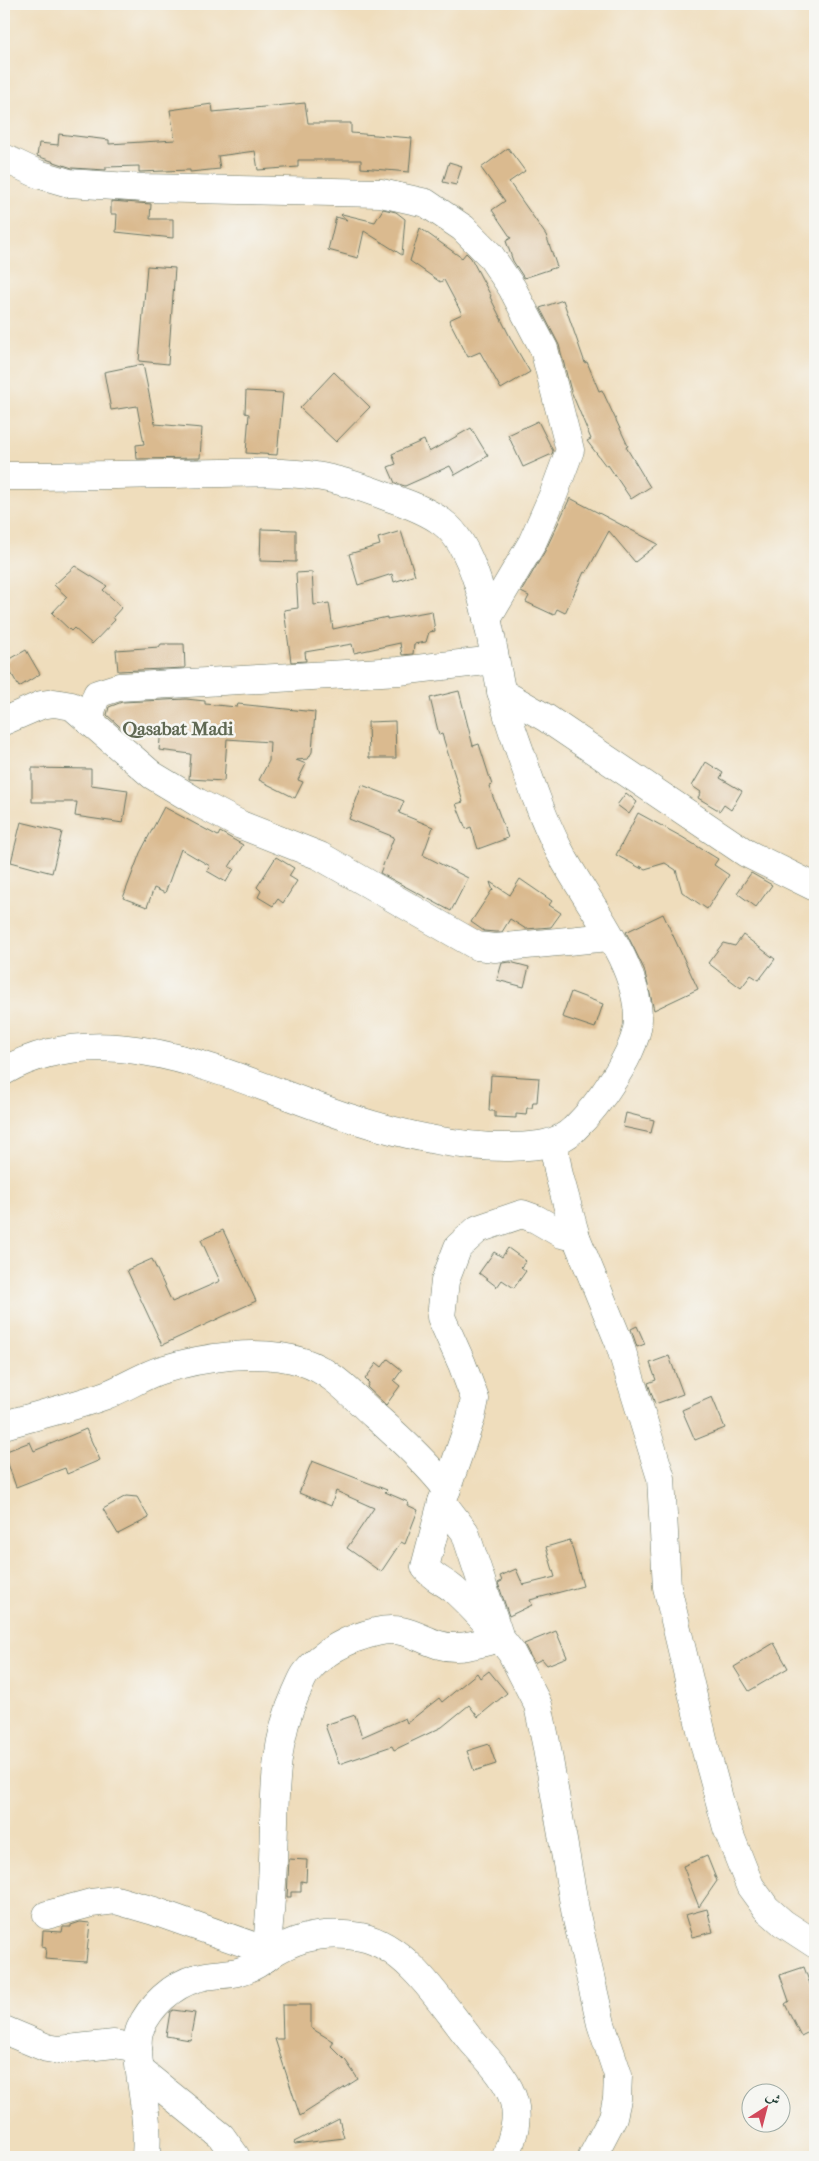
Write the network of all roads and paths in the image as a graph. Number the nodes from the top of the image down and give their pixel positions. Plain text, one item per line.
1 (4, 158) edge
2 (4, 476) edge
3 (487, 620) junction
4 (495, 660) junction
5 (501, 692) junction
6 (4, 721) edge
7 (92, 723) junction
8 (815, 887) edge
9 (610, 937) junction
10 (4, 1072) edge
11 (553, 1143) junction
12 (576, 1237) junction
13 (4, 1425) edge
14 (445, 1496) junction
15 (500, 1638) junction
16 (47, 1915) dead end
17 (815, 1944) edge
18 (267, 1955) junction
19 (4, 2030) edge
20 (140, 2059) junction
21 (146, 2157) edge
22 (236, 2157) edge
23 (506, 2157) edge
24 (592, 2157) edge

1 - 3 street
2 - 3 street
3 - 4 street
4 - 5 street
4 - 7 street
5 - 8 street
5 - 9 street
6 - 7 street
7 - 9 street
9 - 11 street
10 - 11 street
11 - 12 street
12 - 14 street
12 - 17 street
13 - 14 street
14 - 15 street
14 - 15 street
15 - 18 street
15 - 24 street
16 - 18 street
18 - 20 street
18 - 23 street
19 - 20 street
20 - 21 street
20 - 22 street

